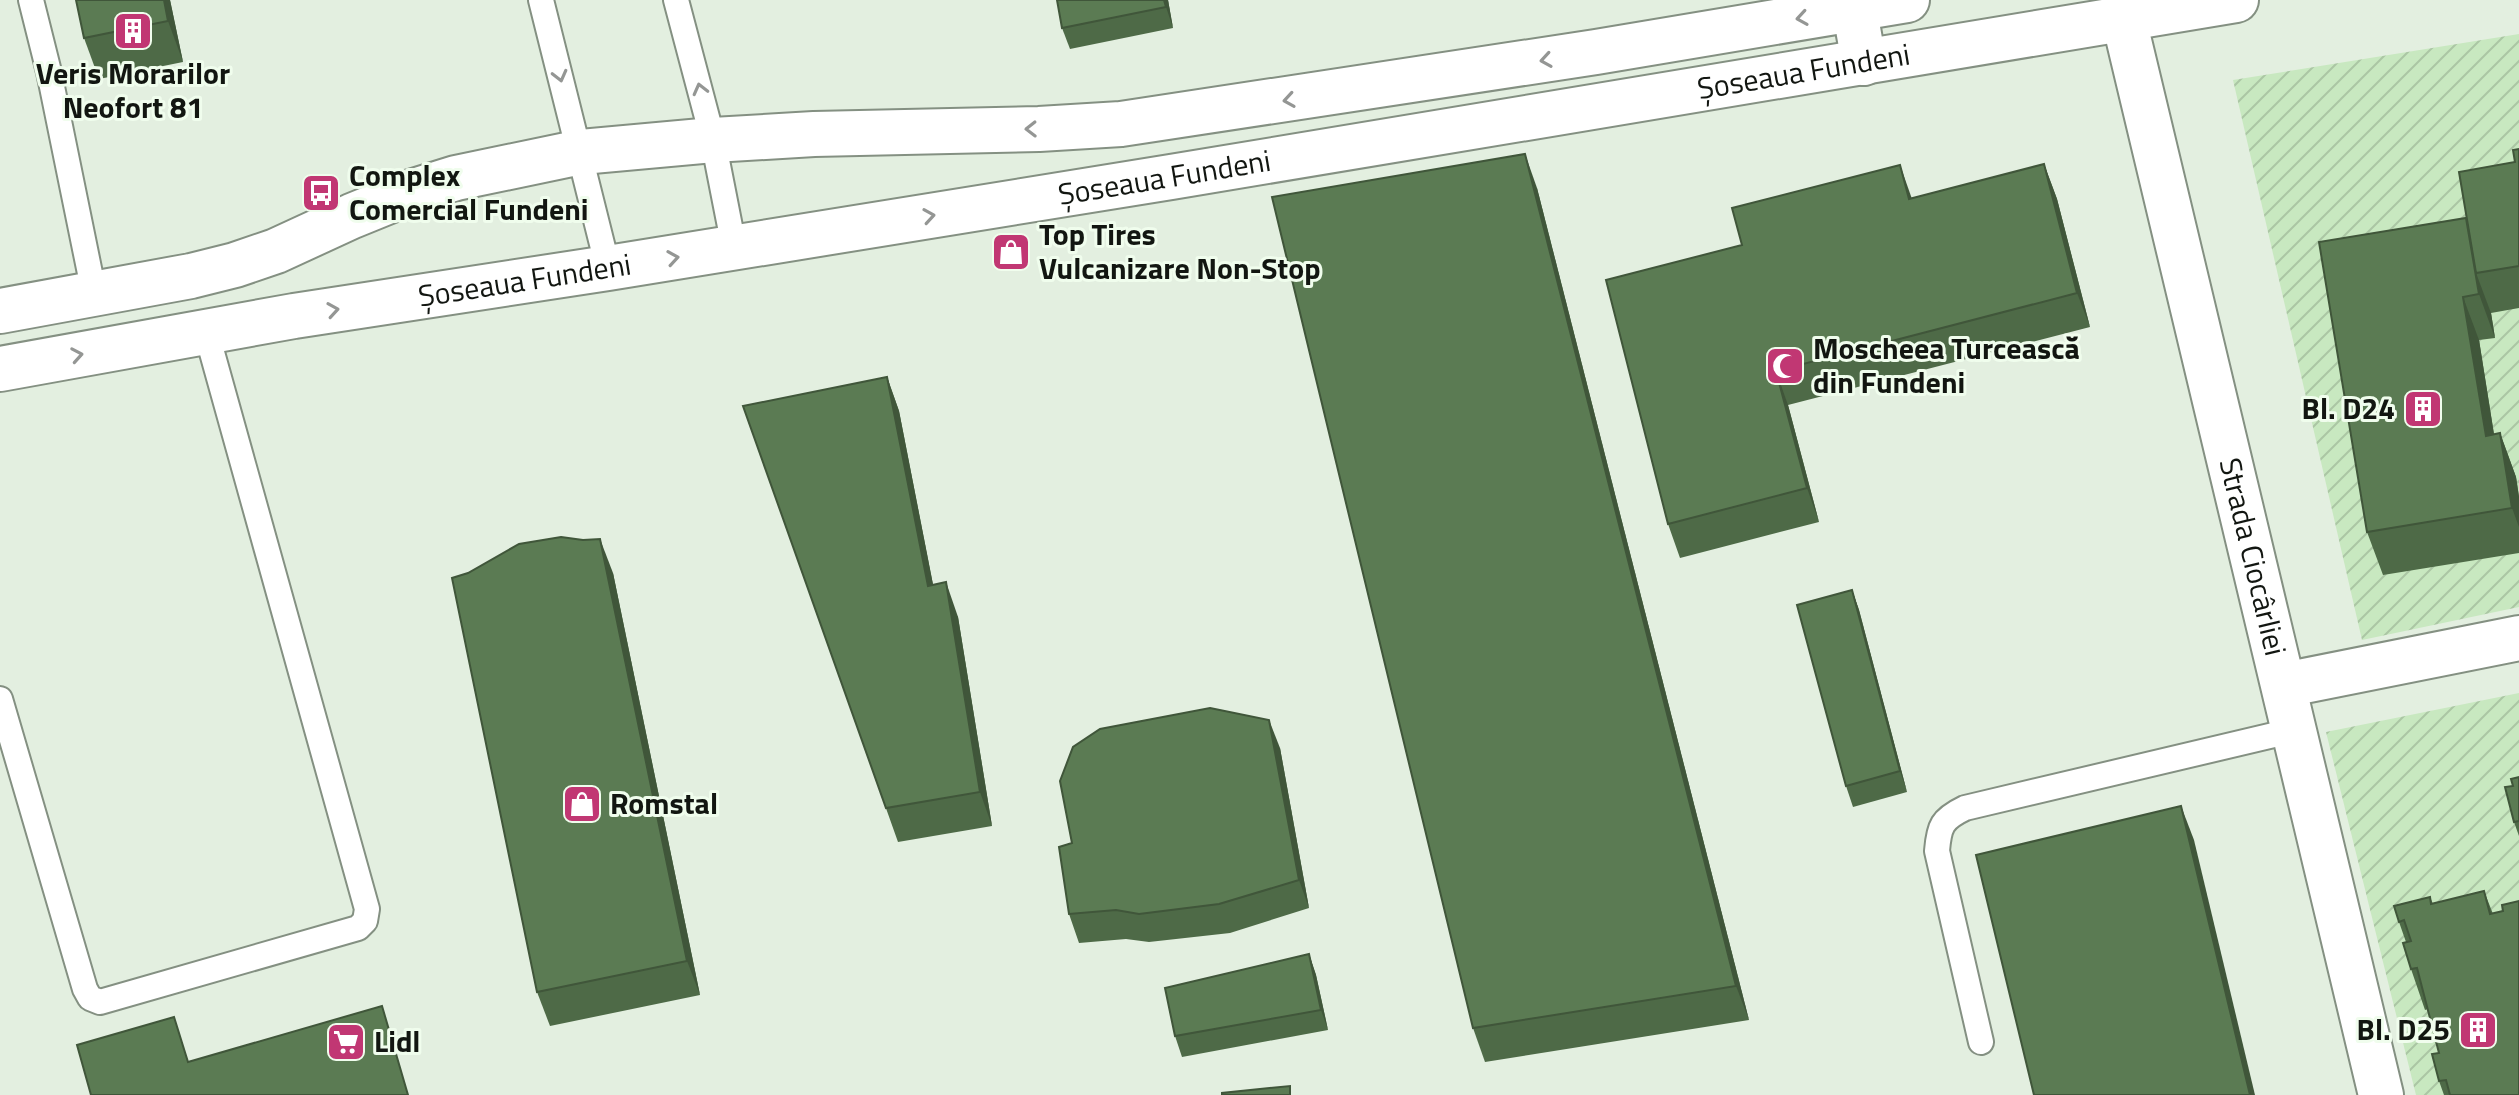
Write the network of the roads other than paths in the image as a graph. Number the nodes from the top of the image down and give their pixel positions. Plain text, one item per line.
1 (31, 0) edge
2 (541, 0) edge
3 (676, 0) edge
4 (1907, 0) edge
5 (2236, 0) edge
6 (1854, 4) edge
7 (2124, 20) junction
8 (1864, 63) junction
9 (713, 140) junction
10 (581, 152) junction
11 (734, 247) junction
12 (608, 268) junction
13 (94, 293) junction
14 (0, 311) edge
15 (206, 331) junction
16 (0, 369) edge
17 (2519, 638) edge
18 (2284, 685) junction
19 (0, 699) edge
20 (2295, 730) junction
21 (1981, 1042) dead end
22 (2381, 1095) edge

1 - 13 lane
2 -> 10 lane
9 -> 3 lane
4 - 6 main road, Șoseaua Fundeni
5 - 7 main road, Șoseaua Fundeni
6 - 8 main road
6 -> 9 main road, Șoseaua Fundeni
7 - 8 main road, Șoseaua Fundeni
7 - 18 main road, Strada Ciocârliei
11 -> 8 main road, Șoseaua Fundeni
9 - 10 main road, Șoseaua Fundeni
9 - 11 lane
10 - 12 lane
10 - 13 main road, Șoseaua Fundeni
12 -> 11 main road, Șoseaua Fundeni
15 -> 12 main road, Șoseaua Fundeni
13 - 14 main road, Șoseaua Fundeni
16 -> 15 main road, Șoseaua Fundeni
15 - 19 lane
17 - 18 main road
18 - 20 main road, Strada Ciocârliei
20 - 21 lane
20 - 22 main road, Strada Ciocârliei

